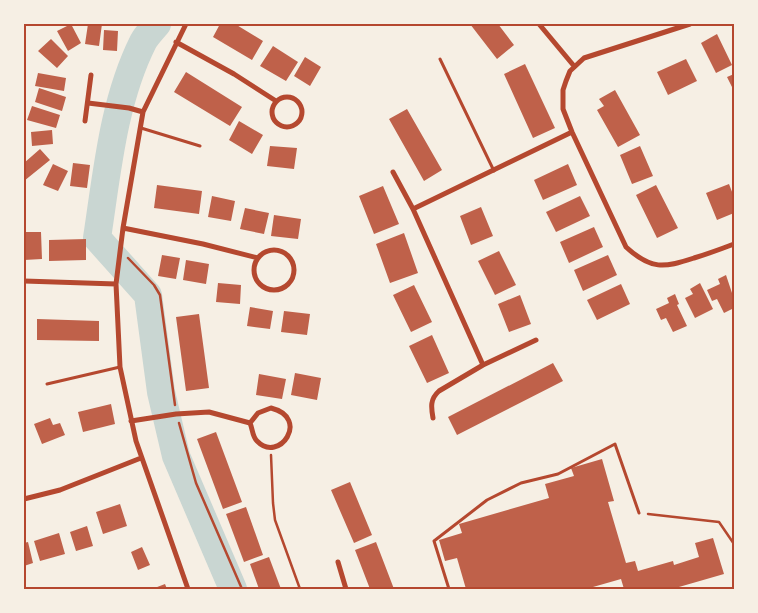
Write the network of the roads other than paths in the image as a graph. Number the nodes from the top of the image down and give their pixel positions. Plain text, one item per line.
1 (186, 24) edge
2 (539, 24) edge
3 (690, 24) edge
4 (176, 42) junction
5 (440, 60) dead end
6 (574, 66) junction
7 (91, 75) dead end
8 (276, 101) junction
9 (88, 103) junction
10 (143, 112) junction
11 (85, 121) dead end
12 (140, 127) junction
13 (572, 132) junction
14 (200, 146) dead end
15 (494, 171) junction
16 (393, 172) dead end
17 (413, 209) junction
18 (123, 228) junction
19 (734, 244) edge
20 (258, 258) junction
21 (24, 281) edge
22 (116, 284) junction
23 (536, 340) dead end
24 (483, 365) junction
25 (120, 367) junction
26 (47, 384) dead end
27 (433, 418) dead end
28 (132, 421) junction
29 (250, 423) junction
30 (142, 458) junction
31 (24, 499) edge
32 (639, 513) road end
33 (338, 562) dead end
34 (188, 589) edge
35 (346, 589) edge
36 (449, 589) edge

1 - 4 street
2 - 6 street
3 - 6 street
4 - 8 street
4 - 10 street
5 - 15 lane
6 - 13 street
7 - 9 street
8 - 8 street
9 - 10 street
9 - 11 street
10 - 12 street
12 - 14 lane
12 - 18 street
13 - 15 street
13 - 19 street
15 - 17 street
16 - 17 street
17 - 24 street
18 - 20 street
18 - 22 street
20 - 20 street
21 - 22 street
22 - 25 street
23 - 24 street
24 - 27 street
25 - 26 lane
25 - 28 street
28 - 29 street
28 - 30 street
29 - 29 street
30 - 31 street
30 - 34 street
32 - 36 lane
33 - 35 street

